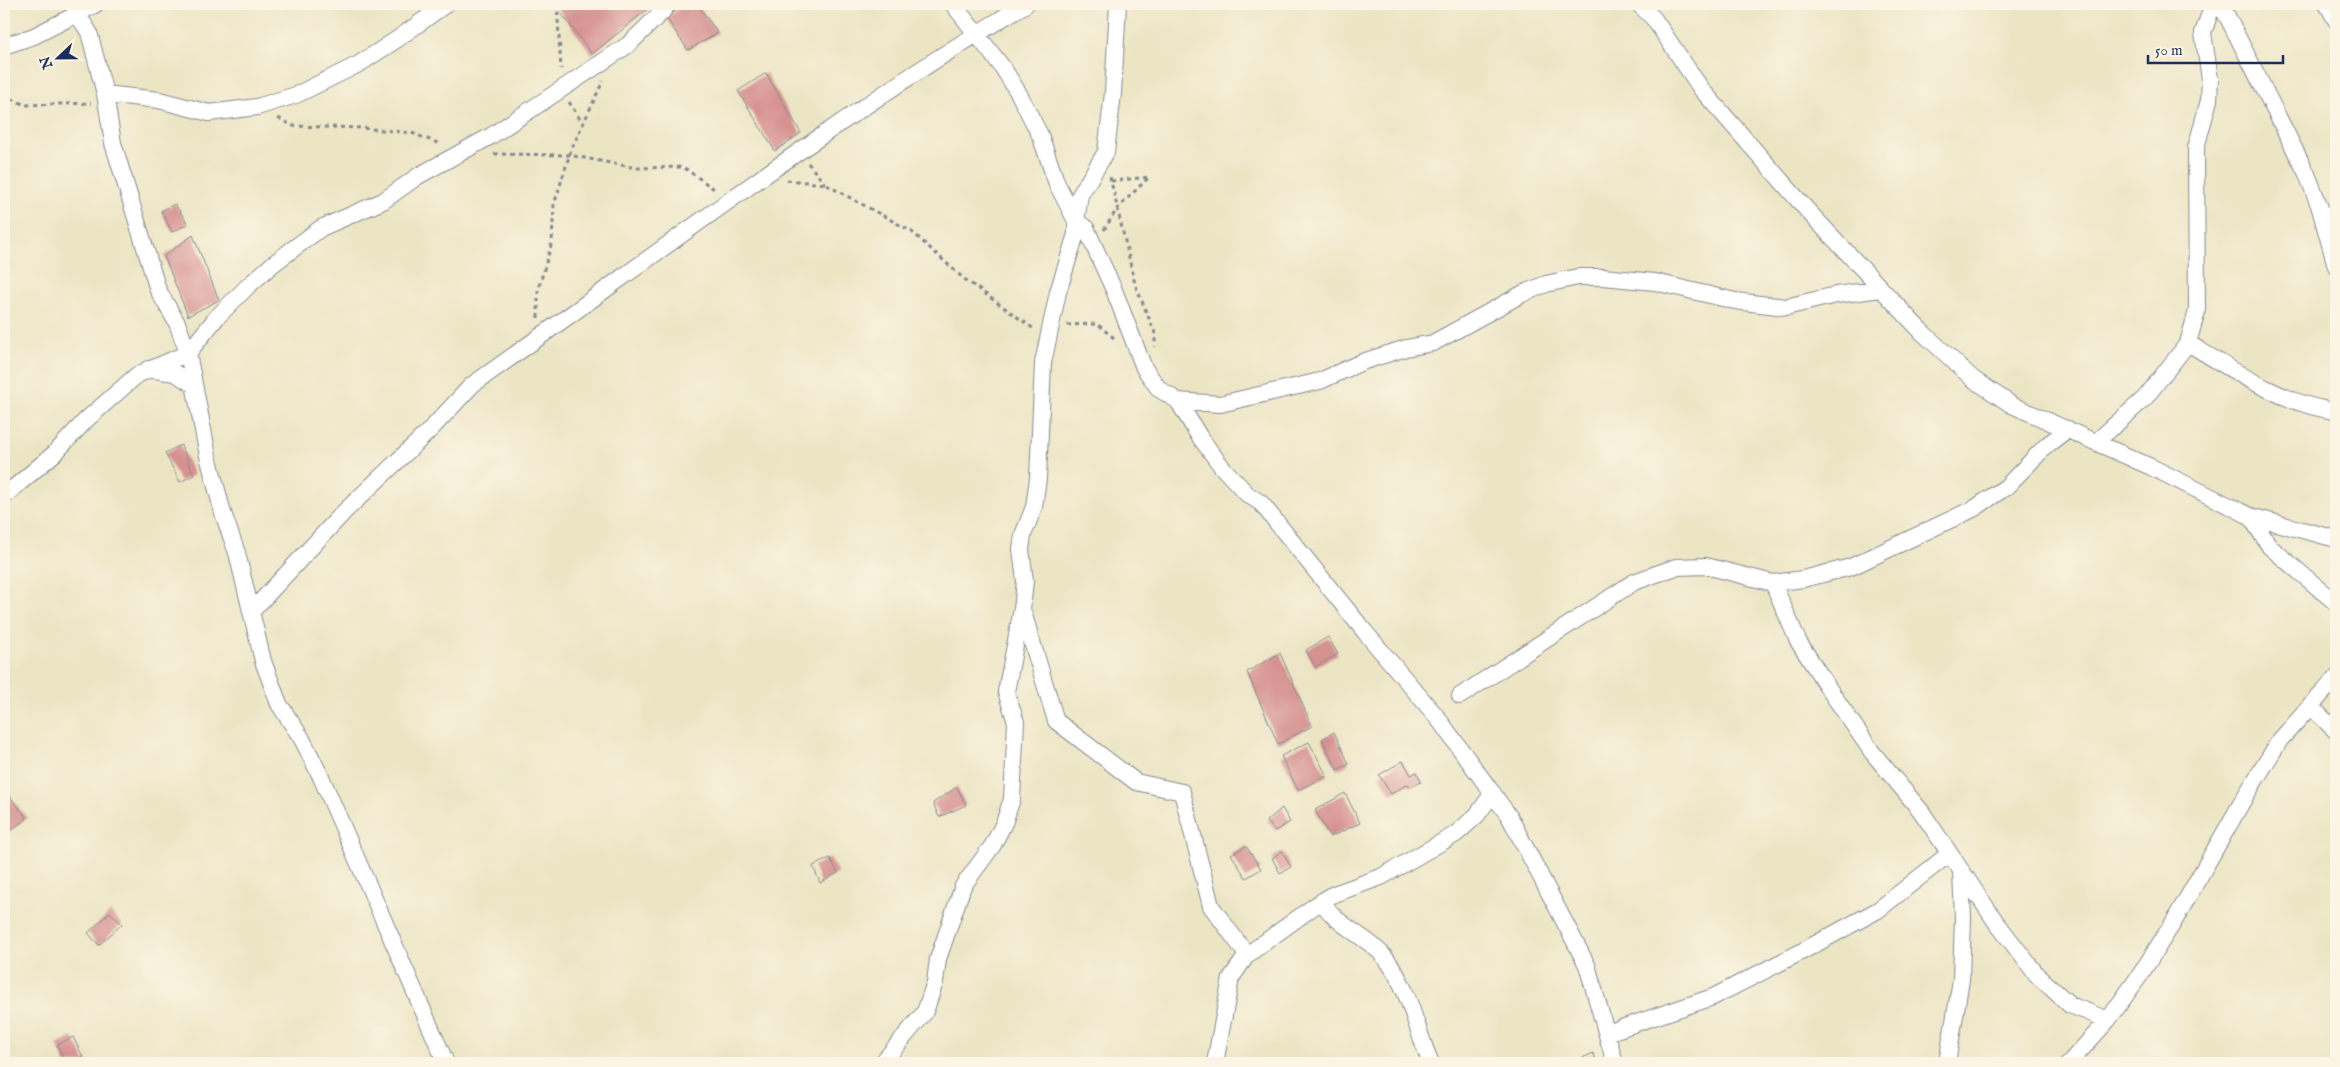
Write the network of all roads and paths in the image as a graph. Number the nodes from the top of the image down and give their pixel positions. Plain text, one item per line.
1 (96, 4) edge
2 (446, 4) edge
3 (668, 4) edge
4 (953, 4) edge
5 (1026, 4) edge
6 (1118, 4) edge
7 (1639, 4) edge
8 (2213, 4) edge
9 (2218, 4) edge
10 (2327, 4) edge
11 (75, 9) edge
12 (2336, 20) edge
13 (976, 34) junction
14 (4, 46) edge
15 (612, 56) junction
16 (4, 96) edge
17 (106, 98) junction
18 (1106, 152) junction
19 (799, 153) junction
20 (764, 178) junction
21 (1111, 182) junction
22 (825, 184) junction
23 (1087, 184) junction
24 (1117, 209) junction
25 (1076, 221) junction
26 (1094, 246) junction
27 (2336, 266) edge
28 (1135, 284) dead end
29 (1881, 290) junction
30 (538, 339) junction
31 (1048, 339) junction
32 (1117, 340) dead end
33 (2188, 343) junction
34 (188, 353) junction
35 (148, 369) junction
36 (194, 385) junction
37 (1178, 401) junction
38 (2336, 411) edge
39 (2068, 429) junction
40 (2096, 442) junction
41 (4, 496) edge
42 (2250, 516) junction
43 (2336, 539) edge
44 (1773, 583) junction
45 (2336, 603) edge
46 (1022, 609) junction
47 (250, 612) junction
48 (2336, 678) edge
49 (1460, 696) dead end
50 (2310, 706) junction
51 (2336, 730) edge
52 (1493, 793) junction
53 (1949, 854) junction
54 (1961, 871) junction
55 (1322, 901) junction
56 (1247, 956) junction
57 (2108, 1020) junction
58 (1606, 1033) junction
59 (446, 1063) edge
60 (882, 1063) edge
61 (1215, 1063) edge
62 (1430, 1063) edge
63 (1615, 1063) edge
64 (1947, 1063) edge
65 (2069, 1063) edge

1 - 11 street
2 - 17 street
3 - 15 street
4 - 13 street
5 - 13 street
6 - 18 street
7 - 29 street
8 - 33 street
9 - 27 street
10 - 12 street
11 - 14 street
11 - 17 street
13 - 19 street
13 - 25 street
15 - 30 path
15 - 34 street
16 - 17 path
17 - 34 street
18 - 21 path
18 - 23 street
19 - 20 street
19 - 22 path
20 - 22 path
20 - 30 street
21 - 23 path
21 - 24 path
21 - 24 path
22 - 31 path
23 - 25 street
24 - 26 path
24 - 28 path
25 - 26 street
25 - 31 street
26 - 37 street
29 - 37 street
29 - 39 street
30 - 47 street
31 - 32 path
31 - 46 street
33 - 38 street
33 - 40 street
34 - 35 street
34 - 36 street
35 - 36 street
35 - 41 street
36 - 47 street
37 - 52 street
39 - 40 street
39 - 44 street
40 - 42 street
42 - 43 street
42 - 45 street
44 - 49 street
44 - 53 street
46 - 56 street
46 - 60 street
47 - 59 street
48 - 50 street
50 - 51 street
50 - 57 street
52 - 55 street
52 - 58 street
53 - 54 street
53 - 58 street
54 - 57 street
54 - 64 street
55 - 56 street
55 - 62 street
56 - 61 street
57 - 65 street
58 - 63 street

